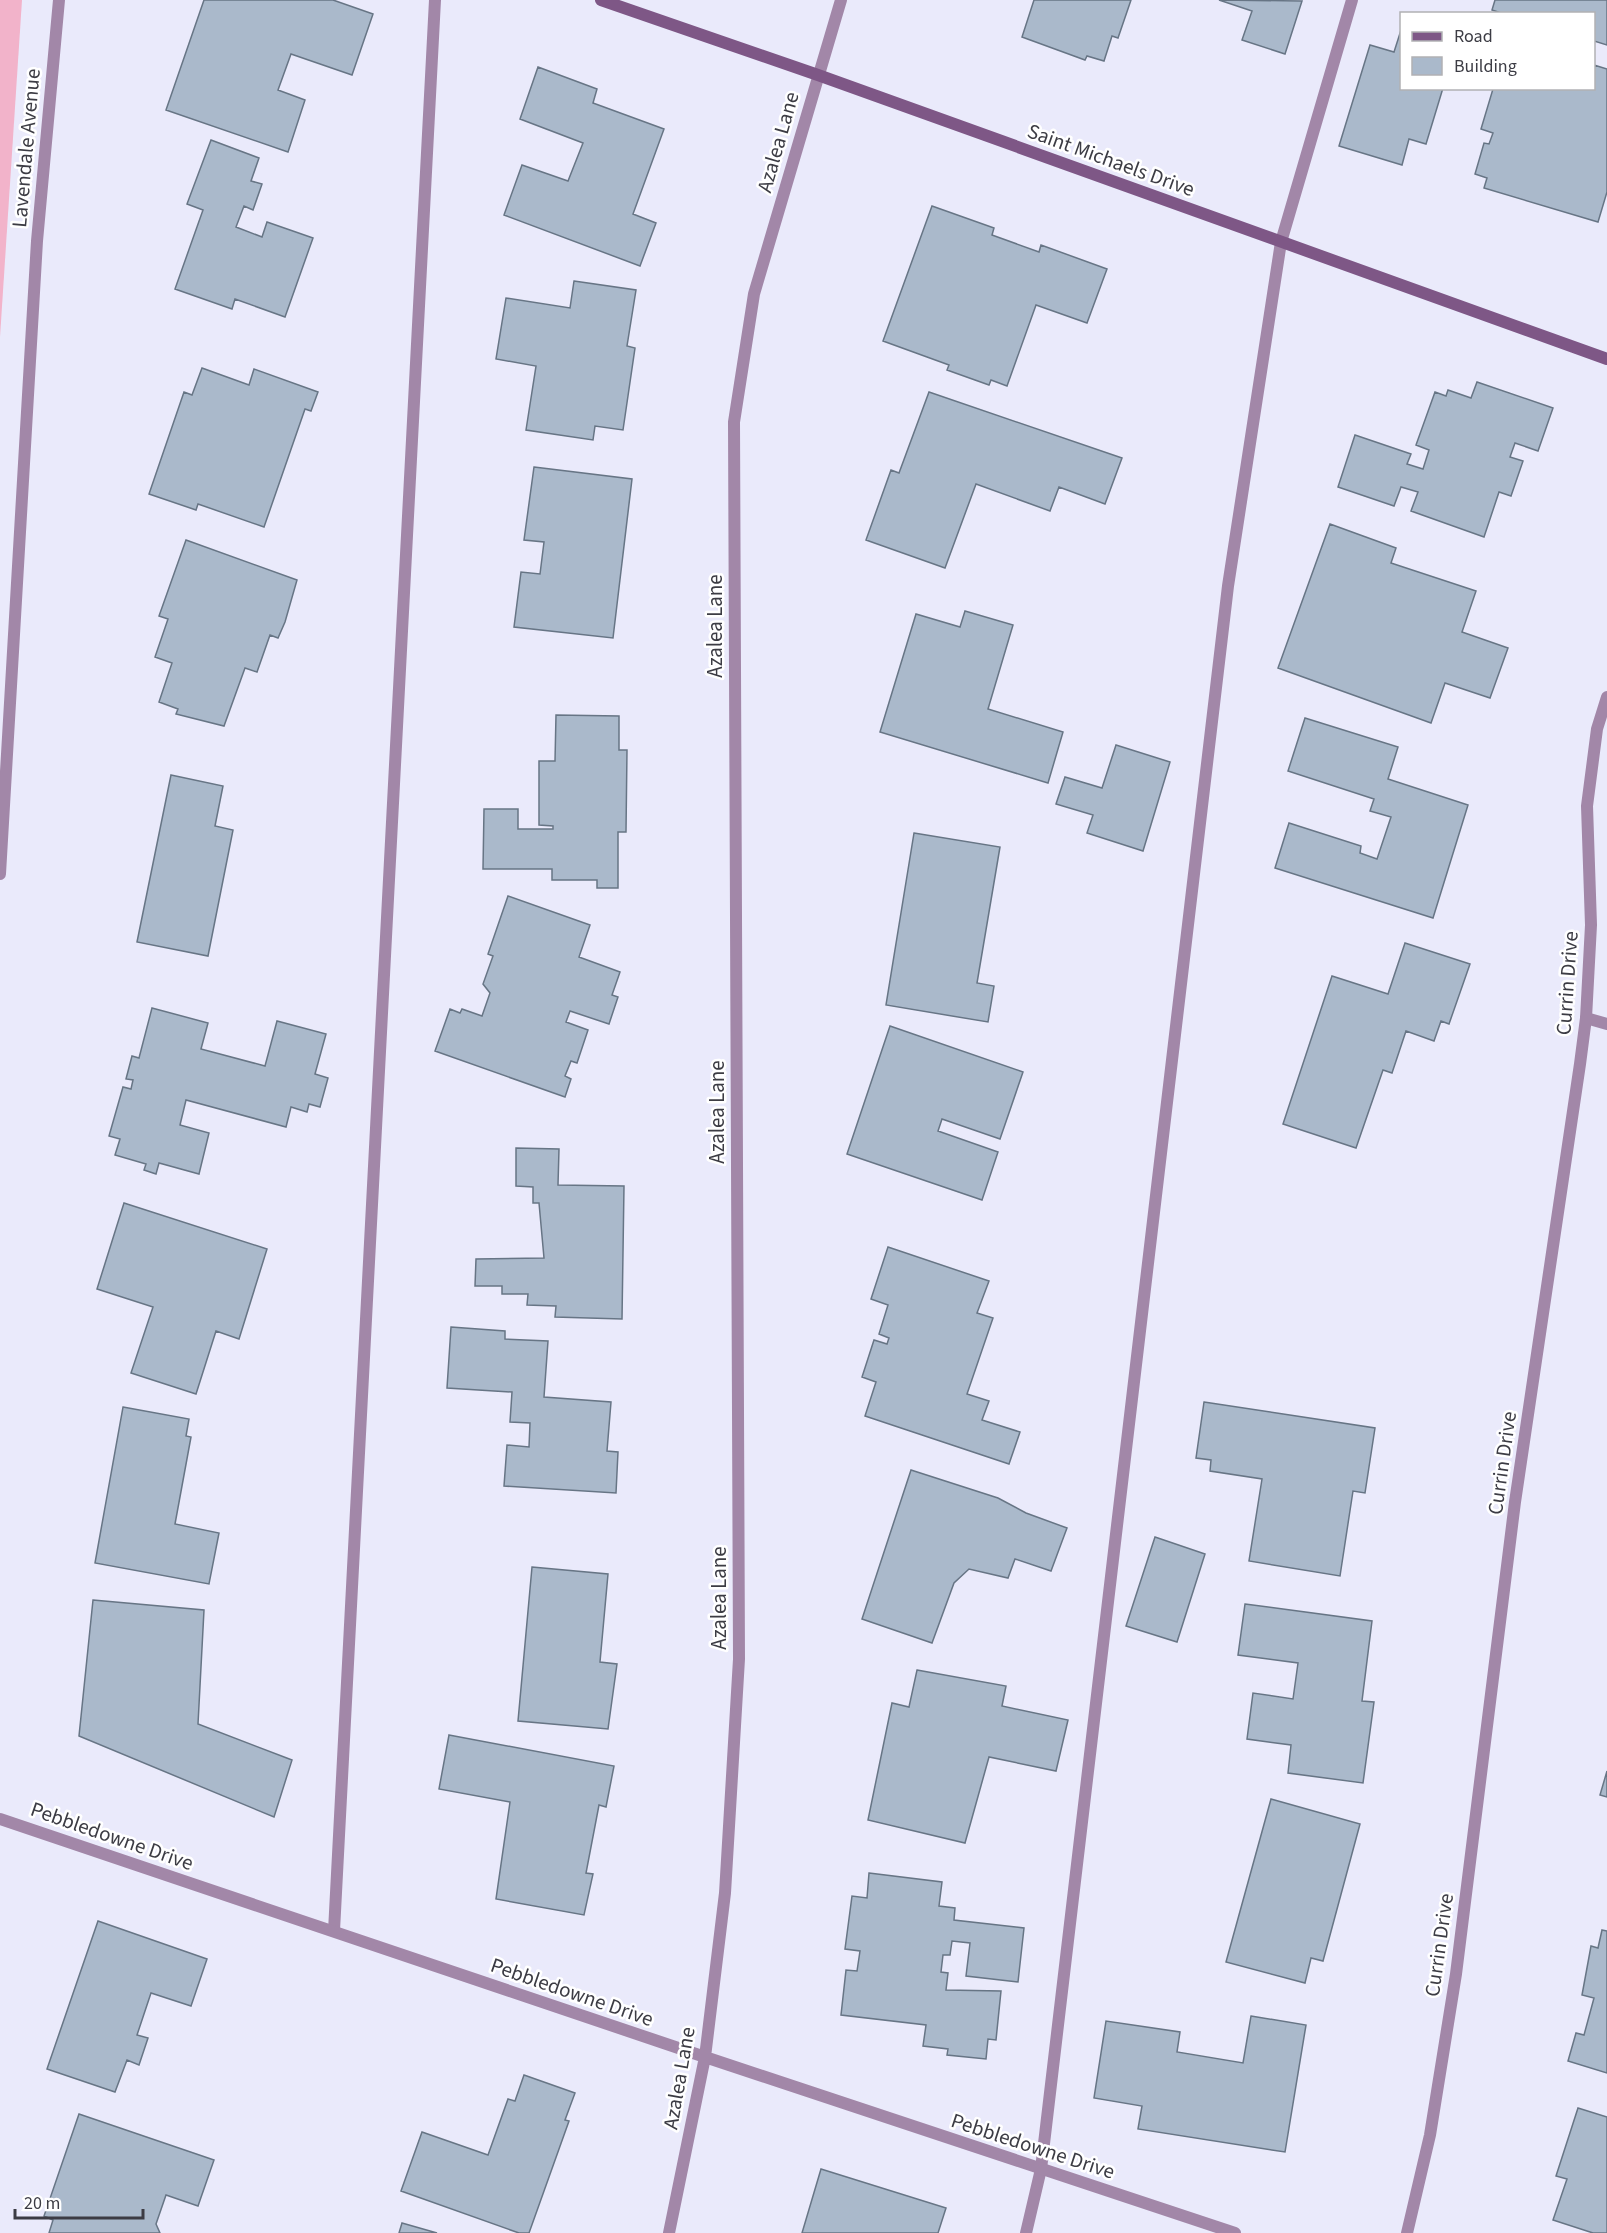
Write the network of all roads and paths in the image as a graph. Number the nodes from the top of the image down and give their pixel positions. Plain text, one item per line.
1 (59, 0) edge
2 (435, 0) edge
3 (601, 0) edge
4 (841, 0) edge
5 (1352, 0) edge
6 (818, 75) junction
7 (1281, 242) junction
8 (1607, 359) edge
9 (1607, 697) edge
10 (0, 874) edge
11 (1586, 1018) junction
12 (1607, 1024) edge
13 (0, 1819) edge
14 (334, 1932) junction
15 (705, 2057) junction
16 (1041, 2169) junction
17 (669, 2233) edge
18 (1026, 2233) edge
19 (1235, 2233) edge
20 (1407, 2233) edge

1 - 10 street, Lavendale Avenue
2 - 14 street
3 - 6 street, Saint Michaels Drive
4 - 6 street, Azalea Lane
5 - 7 street
6 - 7 street, Saint Michaels Drive
6 - 15 street, Azalea Lane
7 - 8 street, Saint Michaels Drive
7 - 16 street
9 - 11 street, Currin Drive
11 - 12 street
11 - 20 street, Currin Drive
13 - 14 street, Pebbledowne Drive
14 - 15 street, Pebbledowne Drive
15 - 16 street, Pebbledowne Drive
15 - 17 street, Azalea Lane
16 - 18 street
16 - 19 street, Pebbledowne Drive

